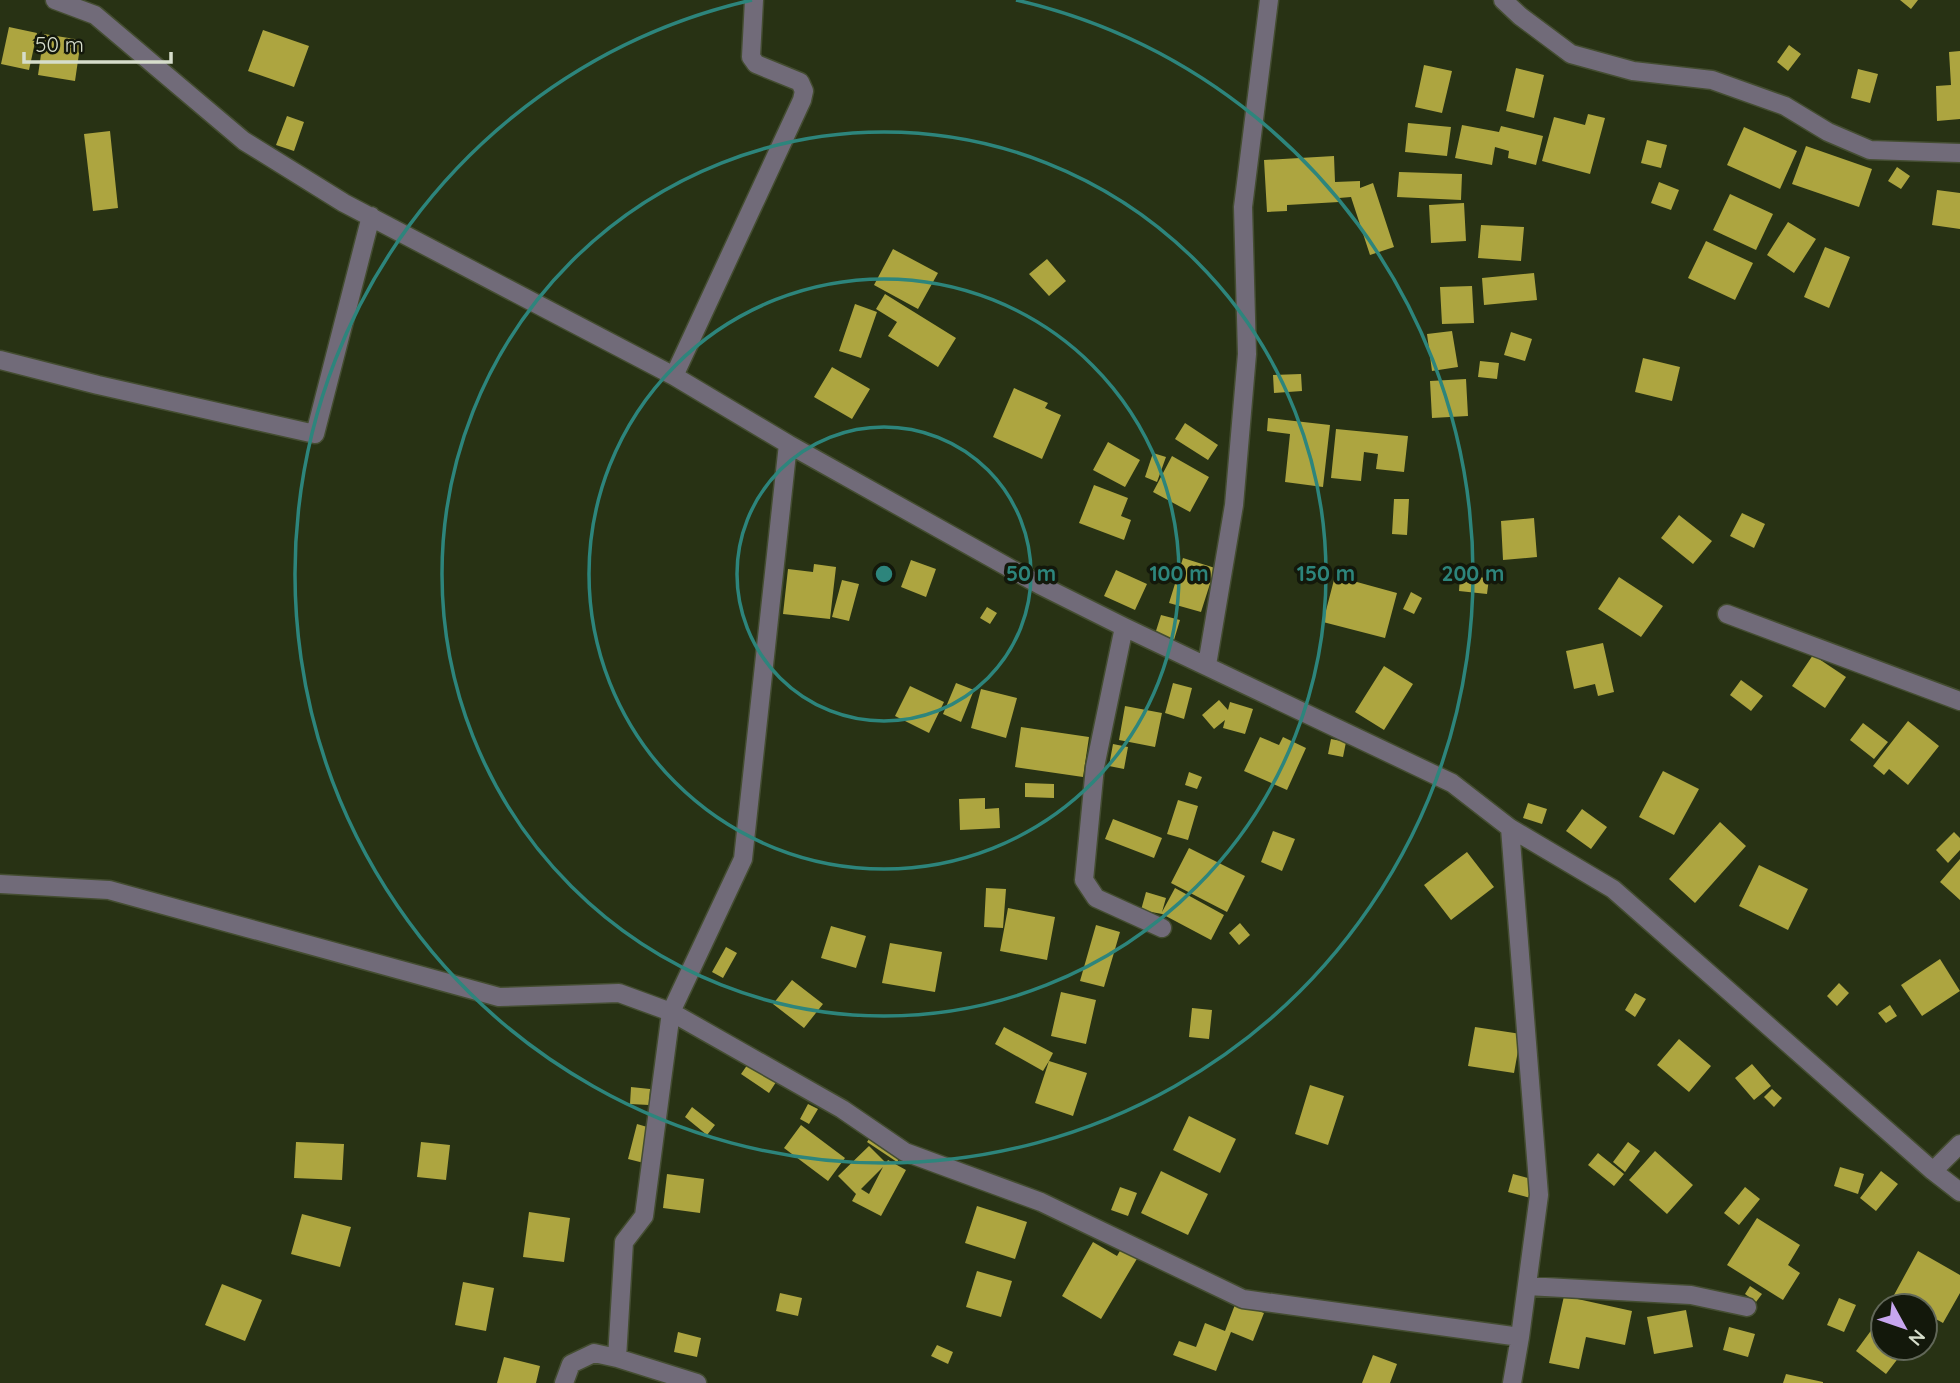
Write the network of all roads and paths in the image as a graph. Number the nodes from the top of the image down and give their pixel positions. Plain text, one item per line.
1 (55, 0) edge
2 (754, 0) edge
3 (1269, 0) edge
4 (1503, 0) edge
5 (1960, 153) edge
6 (371, 216) junction
7 (0, 360) edge
8 (674, 376) junction
9 (788, 444) junction
10 (1727, 614) dead end
11 (1124, 627) junction
12 (1207, 665) junction
13 (1960, 701) edge
14 (1510, 828) junction
15 (0, 884) edge
16 (1162, 928) dead end
17 (671, 1012) junction
18 (1960, 1143) edge
19 (1933, 1171) junction
20 (1960, 1192) edge
21 (1527, 1286) junction
22 (1746, 1307) dead end
23 (1520, 1337) junction
24 (617, 1357) junction
25 (564, 1383) edge
26 (697, 1383) edge
27 (1512, 1383) edge

1 - 6 street
2 - 8 street
3 - 12 street
4 - 5 street
6 - 7 street
6 - 8 street
8 - 9 street
9 - 11 street
9 - 17 street
10 - 13 street
11 - 12 street
11 - 16 street
12 - 14 street
14 - 19 street
14 - 21 street
15 - 17 street
17 - 23 street
17 - 24 street
18 - 19 street
19 - 20 street
21 - 22 street
21 - 23 street
23 - 27 street
24 - 25 street
24 - 26 street

